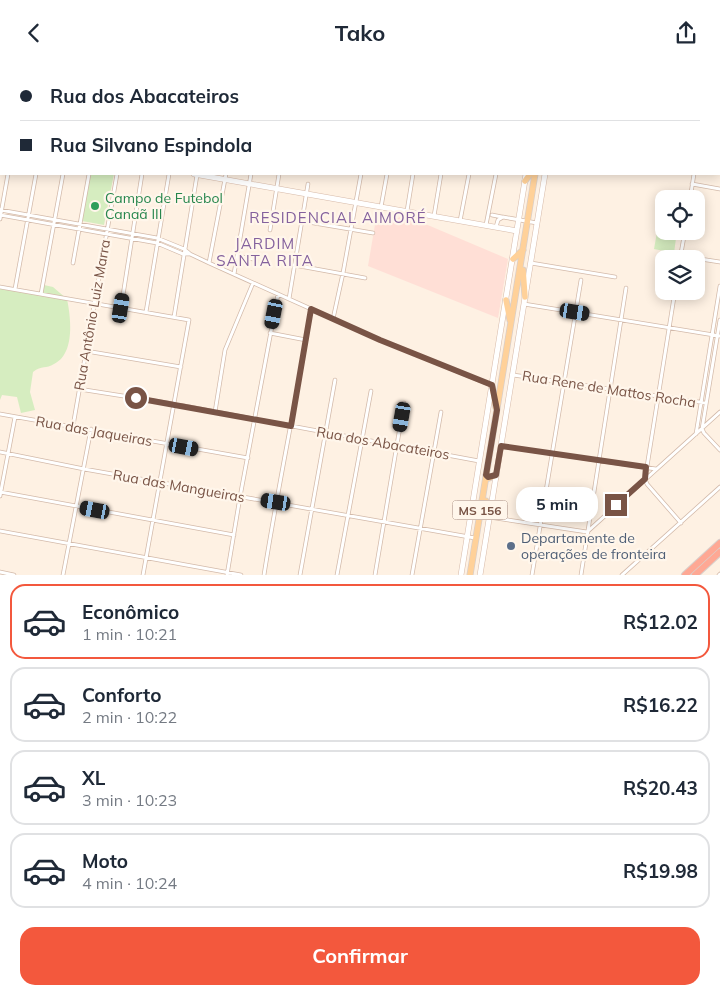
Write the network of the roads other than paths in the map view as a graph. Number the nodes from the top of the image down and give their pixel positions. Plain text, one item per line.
1 (8, 175) edge
2 (36, 175) edge
3 (63, 175) edge
4 (89, 175) edge
5 (117, 175) edge
6 (142, 175) edge
7 (169, 175) edge
8 (196, 175) edge
9 (206, 175) edge
10 (251, 175) edge
11 (279, 175) edge
12 (361, 175) edge
13 (387, 175) edge
14 (413, 175) edge
15 (442, 175) edge
16 (469, 175) edge
17 (496, 175) edge
18 (528, 175) edge
19 (537, 175) edge
20 (545, 175) edge
21 (694, 175) edge
22 (226, 177) edge
23 (525, 181) joint
24 (249, 184) junction
25 (308, 184) dead end
26 (692, 185) junction
27 (277, 189) junction
28 (720, 189) edge
29 (691, 190) edge
30 (306, 194) junction
31 (356, 202) junction
32 (381, 207) junction
33 (406, 211) junction
34 (1, 212) edge
35 (28, 214) junction
36 (492, 215) dead end
37 (434, 216) junction
38 (503, 217) junction
39 (0, 219) edge
40 (54, 219) junction
41 (27, 220) junction
42 (302, 221) junction
43 (460, 221) junction
44 (519, 221) junction
45 (532, 223) junction
46 (54, 224) junction
47 (80, 224) junction
48 (486, 225) junction
49 (496, 227) junction
50 (79, 229) junction
51 (108, 229) junction
52 (351, 229) junction
53 (270, 230) dead end
54 (518, 231) junction
55 (132, 233) junction
56 (373, 233) dead end
57 (107, 234) junction
58 (527, 235) junction
59 (157, 238) junction
60 (131, 239) junction
61 (157, 243) junction
62 (184, 249) junction
63 (523, 250) junction
64 (183, 254) junction
65 (190, 254) junction
66 (237, 255) junction
67 (253, 259) dead end
68 (513, 259) junction
69 (705, 260) edge
70 (720, 262) edge
71 (73, 263) dead end
72 (209, 263) junction
73 (530, 263) junction
74 (294, 265) junction
75 (343, 273) junction
76 (234, 274) junction
77 (615, 277) dead end
78 (365, 278) dead end
79 (581, 280) dead end
80 (253, 283) junction
81 (720, 286) edge
82 (0, 287) edge
83 (626, 288) dead end
84 (15, 289) junction
85 (41, 294) junction
86 (278, 294) junction
87 (522, 295) junction
88 (289, 299) junction
89 (506, 300) junction
90 (673, 300) edge
91 (94, 303) junction
92 (524, 304) junction
93 (121, 308) junction
94 (311, 309) junction
95 (146, 312) junction
96 (575, 312) junction
97 (174, 317) junction
98 (333, 319) junction
99 (621, 320) junction
100 (720, 320) edge
101 (511, 326) junction
102 (668, 328) junction
103 (270, 333) junction
104 (712, 335) junction
105 (719, 336) edge
106 (306, 340) junction
107 (86, 351) junction
108 (181, 367) junction
109 (512, 374) junction
110 (335, 380) dead end
111 (564, 382) junction
112 (492, 385) junction
113 (79, 389) junction
114 (611, 389) junction
115 (371, 391) dead end
116 (659, 396) junction
117 (404, 403) dead end
118 (701, 403) junction
119 (706, 403) junction
120 (174, 404) junction
121 (215, 412) junction
122 (441, 412) dead end
123 (496, 413) junction
124 (720, 413) edge
125 (0, 414) edge
126 (15, 417) junction
127 (255, 419) junction
128 (73, 426) junction
129 (291, 426) junction
130 (90, 429) junction
131 (702, 429) junction
132 (325, 432) junction
133 (696, 434) junction
134 (363, 439) junction
135 (167, 444) junction
136 (397, 445) junction
137 (498, 446) junction
138 (720, 450) edge
139 (0, 452) edge
140 (434, 452) junction
141 (552, 453) junction
142 (8, 454) junction
143 (248, 458) junction
144 (598, 459) junction
145 (480, 461) junction
146 (646, 467) junction
147 (84, 469) junction
148 (656, 469) junction
149 (496, 475) junction
150 (488, 476) junction
151 (645, 479) junction
152 (160, 482) junction
153 (720, 487) edge
154 (0, 493) edge
155 (240, 497) junction
156 (486, 501) junction
157 (276, 502) junction
158 (76, 506) junction
159 (313, 509) junction
160 (349, 516) junction
161 (489, 517) junction
162 (153, 521) junction
163 (385, 521) junction
164 (681, 523) junction
165 (540, 525) junction
166 (421, 527) junction
167 (0, 531) edge
168 (587, 531) junction
169 (234, 535) junction
170 (467, 536) junction
171 (476, 538) junction
172 (720, 543) edge
173 (68, 545) junction
174 (720, 552) edge
175 (146, 559) junction
176 (702, 572) edge
177 (0, 573) edge
178 (228, 574) edge
179 (14, 575) edge
180 (63, 575) edge
181 (143, 575) edge
182 (241, 575) edge
183 (264, 575) edge
184 (300, 575) edge
185 (338, 575) edge
186 (375, 575) edge
187 (412, 575) edge
188 (461, 575) edge
189 (470, 575) edge
190 (474, 575) edge
191 (480, 575) edge
192 (532, 575) edge
193 (581, 575) edge
194 (622, 575) edge
195 (685, 575) edge
196 (695, 575) edge

1 - 34 street
2 - 35 street
3 - 40 street
4 - 47 street
5 - 51 street, Rua Antônio Luiz Marra
6 - 55 street
7 - 59 street
8 - 62 street
9 - 22 main road
10 - 24 street
11 - 27 street
12 - 31 street
13 - 32 street
14 - 33 street
15 - 37 street
16 - 43 street
17 - 48 street
18 - 23 main road
19 - 45 main road
20 - 45 main road
21 - 26 street
22 - 24 main road
22 - 72 street
23 - 44 main road
24 - 27 main road
24 - 66 street
25 - 30 street
26 - 28 street
26 - 29 street
27 - 30 main road
27 - 53 street
30 - 31 main road
30 - 42 street
31 - 32 main road
31 - 52 street
32 - 33 main road
33 - 37 main road
34 - 35 street
34 - 39 street
34 - 41 street
35 - 40 street
35 - 41 street
36 - 38 street
37 - 43 main road
38 - 44 street
38 - 49 street
40 - 46 street
40 - 47 street
41 - 46 street
41 - 84 street
42 - 52 street
42 - 74 street
43 - 48 main road
44 - 45 street
44 - 54 main road
45 - 58 main road
45 - 73 main road
46 - 50 street
46 - 85 street
47 - 50 street
47 - 51 street
48 - 49 main road
49 - 54 main road
50 - 57 street
50 - 71 street
51 - 55 street
51 - 57 street, Rua Antônio Luiz Marra
52 - 56 street
52 - 75 street
54 - 68 main road
55 - 59 street
55 - 60 street
57 - 60 street
57 - 91 street, Rua Antônio Luiz Marra
58 - 63 main road
58 - 87 main road
59 - 61 street
59 - 62 street
60 - 61 street
60 - 93 street
61 - 64 street
61 - 95 street
62 - 64 street
62 - 65 street
63 - 68 main road
63 - 101 main road
64 - 65 street
64 - 97 street
65 - 72 street
66 - 67 street
66 - 76 street
68 - 89 main road
69 - 70 street
72 - 76 street
73 - 77 street
73 - 87 main road
74 - 75 street
74 - 88 street
75 - 78 street
75 - 98 street
76 - 80 street
79 - 96 street
80 - 86 street
80 - 121 street
81 - 104 street
82 - 84 street
83 - 99 street
84 - 85 street
85 - 91 street
86 - 88 street
86 - 103 street
87 - 92 main road
87 - 137 main road
88 - 94 street
89 - 101 main road
89 - 112 main road
90 - 102 street
91 - 93 street
91 - 107 street, Rua Antônio Luiz Marra
92 - 96 street
92 - 109 main road
93 - 95 street
94 - 98 street
94 - 106 street
95 - 97 street
96 - 99 street
96 - 111 street
97 - 108 street
98 - 112 street
99 - 102 street
99 - 114 street
100 - 105 street
101 - 123 main road
102 - 104 street
102 - 116 street
103 - 106 street
103 - 127 street
104 - 105 street
104 - 118 street
105 - 119 street
106 - 129 street
107 - 108 street
107 - 113 street, Rua Antônio Luiz Marra
108 - 120 street
109 - 111 street, Rua Rene de Mattos Rocha
109 - 137 main road
110 - 132 street
111 - 114 street, Rua Rene de Mattos Rocha
111 - 141 street
112 - 123 main road
112 - 145 main road
113 - 120 street, Rua dos Abacateiros
113 - 128 street, Rua Antônio Luiz Marra
114 - 116 street, Rua Rene de Mattos Rocha
114 - 144 street
115 - 134 street
116 - 118 street, Rua Rene de Mattos Rocha
116 - 146 street
117 - 136 street
118 - 119 street, Rua Rene de Mattos Rocha
118 - 133 street
119 - 131 street
120 - 121 street, Rua dos Abacateiros
120 - 135 street
121 - 127 street, Rua dos Abacateiros
122 - 140 street
123 - 150 main road, MS 156
124 - 131 street
125 - 126 street, Rua das Jaqueiras
126 - 128 street, Rua das Jaqueiras
126 - 142 street
127 - 129 street, Rua dos Abacateiros
127 - 143 street
128 - 130 street, Rua das Jaqueiras
129 - 132 street, Rua dos Abacateiros
129 - 157 street
130 - 135 street, Rua das Jaqueiras
130 - 147 street
131 - 133 street
131 - 138 street
132 - 134 street, Rua dos Abacateiros
132 - 159 street
133 - 148 street
134 - 136 street, Rua dos Abacateiros
134 - 160 street
135 - 143 street, Rua das Jaqueiras
135 - 152 street
136 - 140 street, Rua dos Abacateiros
136 - 163 street
137 - 141 street
137 - 149 main road
137 - 150 main road
139 - 142 street, Rua das Mangueiras
140 - 145 street, Rua dos Abacateiros
140 - 166 street
141 - 144 street
141 - 165 street
142 - 147 street, Rua das Mangueiras
142 - 154 street
143 - 155 street
144 - 146 street
144 - 168 street
145 - 170 main road
146 - 148 street
146 - 151 street
147 - 152 street, Rua das Mangueiras
147 - 158 street
148 - 151 street
149 - 150 main road
149 - 161 main road
150 - 156 main road
150 - 171 main road, MS 156
151 - 164 street
151 - 168 street
152 - 155 street, Rua das Mangueiras
152 - 162 street
153 - 164 street
154 - 158 street
155 - 157 street, Rua das Mangueiras
155 - 169 street
156 - 161 main road
156 - 190 main road
157 - 159 street, Rua das Mangueiras
157 - 183 street
158 - 162 street
158 - 173 street
159 - 160 street, Rua das Mangueiras
159 - 184 street
160 - 163 street, Rua das Mangueiras
160 - 185 street
161 - 165 street
161 - 191 main road
162 - 169 street
162 - 175 street
163 - 166 street, Rua das Mangueiras
163 - 186 street
164 - 194 street
165 - 168 street
165 - 192 street
166 - 170 street, Rua das Mangueiras
166 - 187 street
167 - 173 street
168 - 193 street
169 - 178 street
170 - 171 street, Rua das Mangueiras
170 - 188 main road
171 - 189 main road, MS 156
172 - 195 highway
173 - 175 street
173 - 180 street
174 - 176 highway
175 - 178 street
175 - 181 street
176 - 196 highway
177 - 179 street
178 - 182 street

